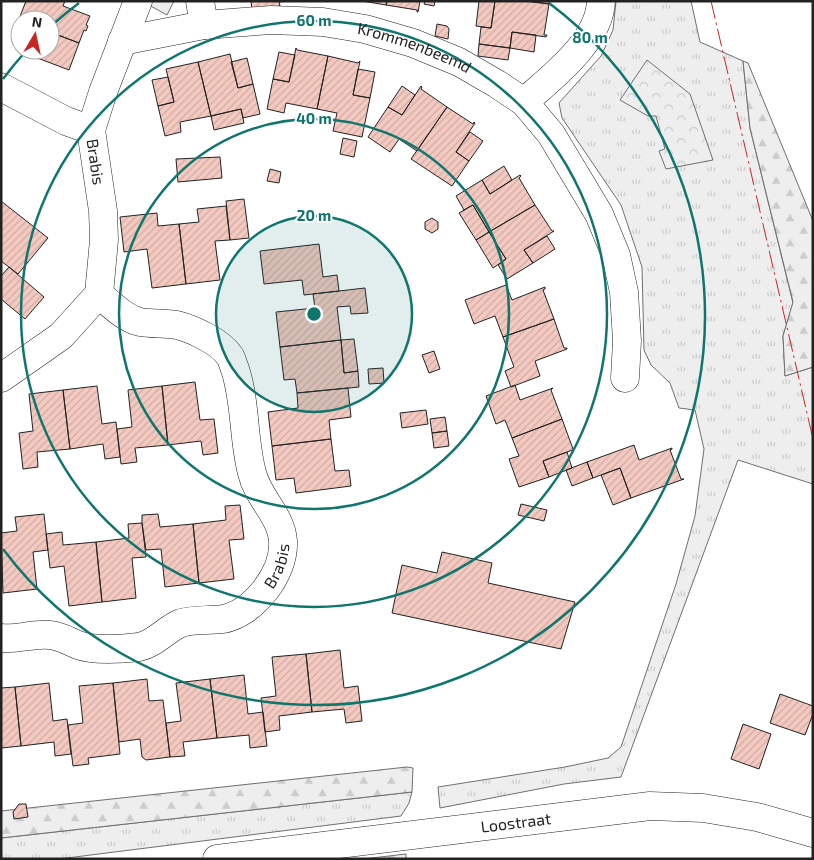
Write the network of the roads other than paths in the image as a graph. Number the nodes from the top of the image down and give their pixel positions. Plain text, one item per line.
1 (138, 1) edge
2 (602, 1) edge
3 (202, 13) edge
4 (122, 41) junction
5 (1, 87) edge
6 (524, 102) junction
7 (91, 130) junction
8 (99, 294) junction
9 (1, 378) edge
10 (625, 378) dead end
11 (1, 638) edge
12 (813, 833) edge
13 (217, 859) edge

1 - 4 street
2 - 6 street
3 - 4 street, Krommenbeemd
3 - 6 street, Krommenbeemd
4 - 7 street
5 - 7 street, Brabis
6 - 10 street, Krommenbeemd
7 - 8 street, Brabis
8 - 9 street
8 - 11 street, Brabis
12 - 13 street, Loostraat

